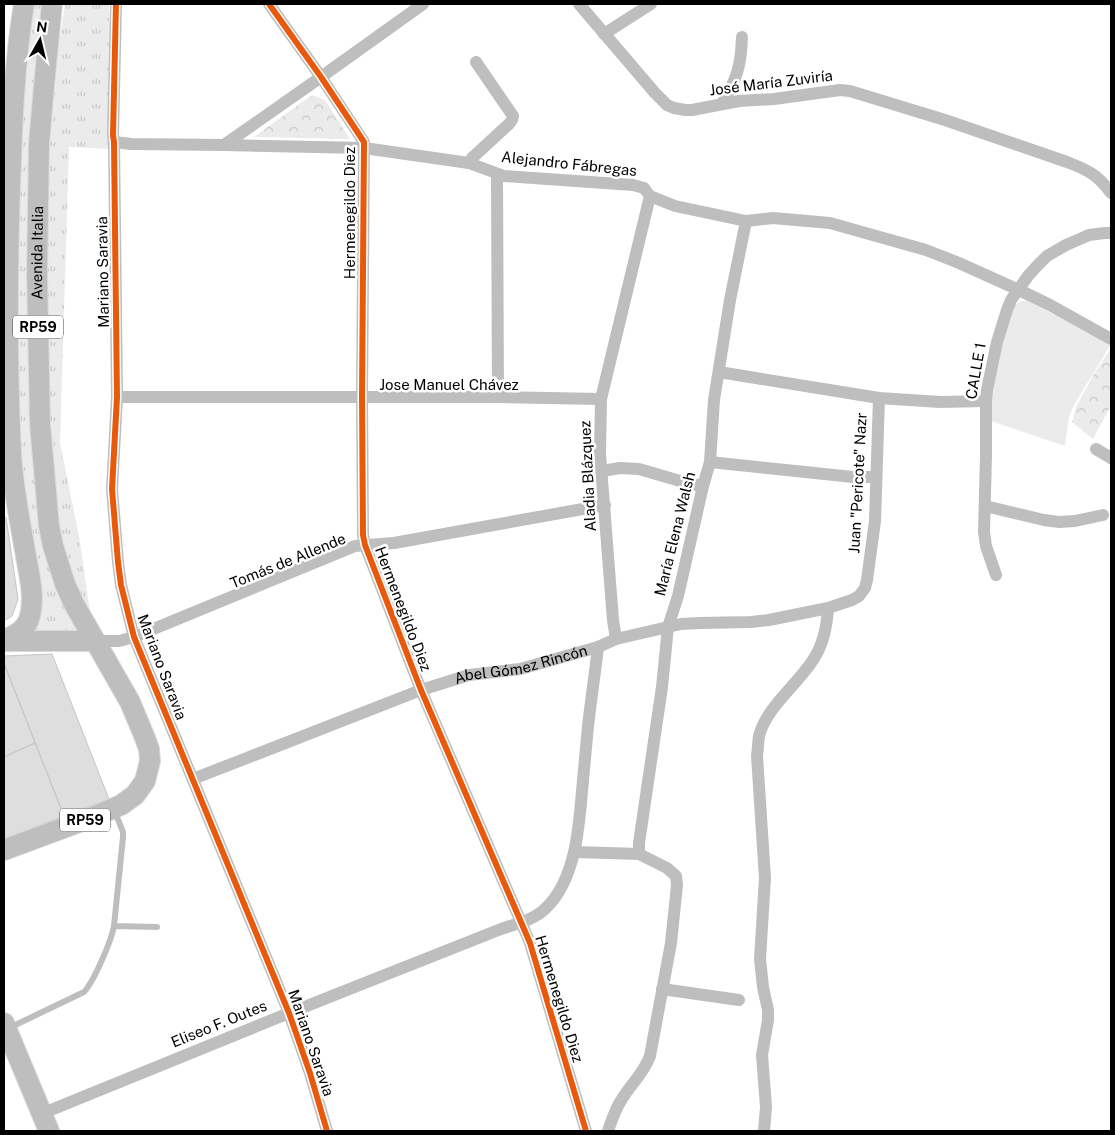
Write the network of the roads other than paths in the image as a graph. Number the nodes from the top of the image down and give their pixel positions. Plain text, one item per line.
1 (24, 4) edge
2 (52, 4) edge
3 (116, 4) edge
4 (269, 4) edge
5 (422, 4) edge
6 (580, 4) edge
7 (651, 4) edge
8 (604, 34) junction
9 (742, 37) dead end
10 (476, 62) dead end
11 (321, 77) junction
12 (722, 104) junction
13 (114, 142) junction
14 (224, 144) junction
15 (364, 148) junction
16 (469, 163) junction
17 (497, 174) junction
18 (1111, 193) edge
19 (650, 196) junction
20 (746, 221) junction
21 (1111, 233) edge
22 (1019, 290) junction
23 (1111, 338) edge
24 (719, 372) junction
25 (117, 397) junction
26 (362, 397) junction
27 (498, 397) junction
28 (879, 398) junction
29 (601, 399) junction
30 (986, 400) junction
31 (1096, 449) dead end
32 (1111, 458) edge
33 (710, 462) junction
34 (602, 471) junction
35 (875, 477) junction
36 (703, 486) junction
37 (605, 505) junction
38 (986, 506) junction
39 (1103, 514) dead end
40 (366, 545) junction
41 (996, 575) dead end
42 (859, 596) joint
43 (828, 608) junction
44 (668, 628) junction
45 (134, 637) junction
46 (616, 639) junction
47 (4, 640) edge
48 (94, 641) junction
49 (598, 647) junction
50 (421, 690) junction
51 (193, 779) junction
52 (114, 808) junction
53 (4, 850) edge
54 (575, 852) junction
55 (639, 854) junction
56 (521, 923) junction
57 (114, 926) junction
58 (157, 927) dead end
59 (662, 989) junction
60 (739, 1000) dead end
61 (289, 1013) junction
62 (5, 1026) edge
63 (45, 1122) edge
64 (327, 1131) edge
65 (586, 1131) edge
66 (608, 1131) edge
67 (764, 1131) edge

1 - 47 main road, Avenida Italia / RP59
2 - 48 main road, Avenida Italia / RP59
3 - 13 street, Mariano Saravia
4 - 11 street, Hermenegildo Diez
5 - 11 street
6 - 8 street, José María Zuviría
7 - 8 street
8 - 12 street, José María Zuviría
9 - 12 street
10 - 16 street
11 - 14 street
11 - 15 street, Hermenegildo Diez
12 - 18 street, José María Zuviría
13 - 14 street, Alejandro Fábregas
13 - 25 street, Mariano Saravia
14 - 15 street, Alejandro Fábregas
15 - 16 street, Alejandro Fábregas
15 - 26 street, Hermenegildo Diez
16 - 17 street, Alejandro Fábregas
17 - 19 street, Alejandro Fábregas
17 - 27 street
19 - 20 street, Alejandro Fábregas
19 - 29 street, Aladia Blázquez
20 - 22 street, Alejandro Fábregas
20 - 24 street, María Elena Walsh
21 - 22 street, CALLE 1
22 - 23 street, Alejandro Fábregas
22 - 30 street, CALLE 1
24 - 28 street
24 - 33 street, María Elena Walsh
25 - 26 street, Jose Manuel Chávez
25 - 45 street, Mariano Saravia
26 - 27 street, Jose Manuel Chávez
26 - 40 street, Hermenegildo Diez
27 - 29 street, Jose Manuel Chávez
28 - 30 street
28 - 35 street, Juan "Pericote" Nazr
29 - 34 street, Aladia Blázquez
30 - 38 street, CALLE 1
31 - 32 street
33 - 35 street
33 - 36 street, María Elena Walsh
34 - 36 street
34 - 37 street, Aladia Blázquez
35 - 42 street, Juan "Pericote" Nazr
36 - 44 street, María Elena Walsh
37 - 40 street, Tomás de Allende
37 - 46 street, Aladia Blázquez
38 - 39 street
38 - 41 street, CALLE 1
40 - 45 street, Tomás de Allende
40 - 50 street, Hermenegildo Diez
42 - 43 street, Abel Gómez Rincón
43 - 44 street, Abel Gómez Rincón
43 - 67 street
44 - 46 street, Abel Gómez Rincón
44 - 55 street, María Elena Walsh
45 - 48 street, Tomás de Allende
45 - 51 street, Mariano Saravia
46 - 49 street, Abel Gómez Rincón
47 - 48 main road, RP59
48 - 52 main road, RP59
49 - 50 street, Abel Gómez Rincón
49 - 54 street, Eliseo F. Outes
50 - 51 street, Abel Gómez Rincón
50 - 56 street, Hermenegildo Diez
51 - 61 street, Mariano Saravia
52 - 53 main road, RP59
52 - 57 lane
54 - 55 street
54 - 56 street, Eliseo F. Outes
55 - 59 street
56 - 61 street, Eliseo F. Outes
56 - 65 street, Hermenegildo Diez
57 - 58 lane
57 - 62 lane
59 - 60 street
59 - 66 street
61 - 63 street, Eliseo F. Outes
61 - 64 street, Mariano Saravia
62 - 63 main road

